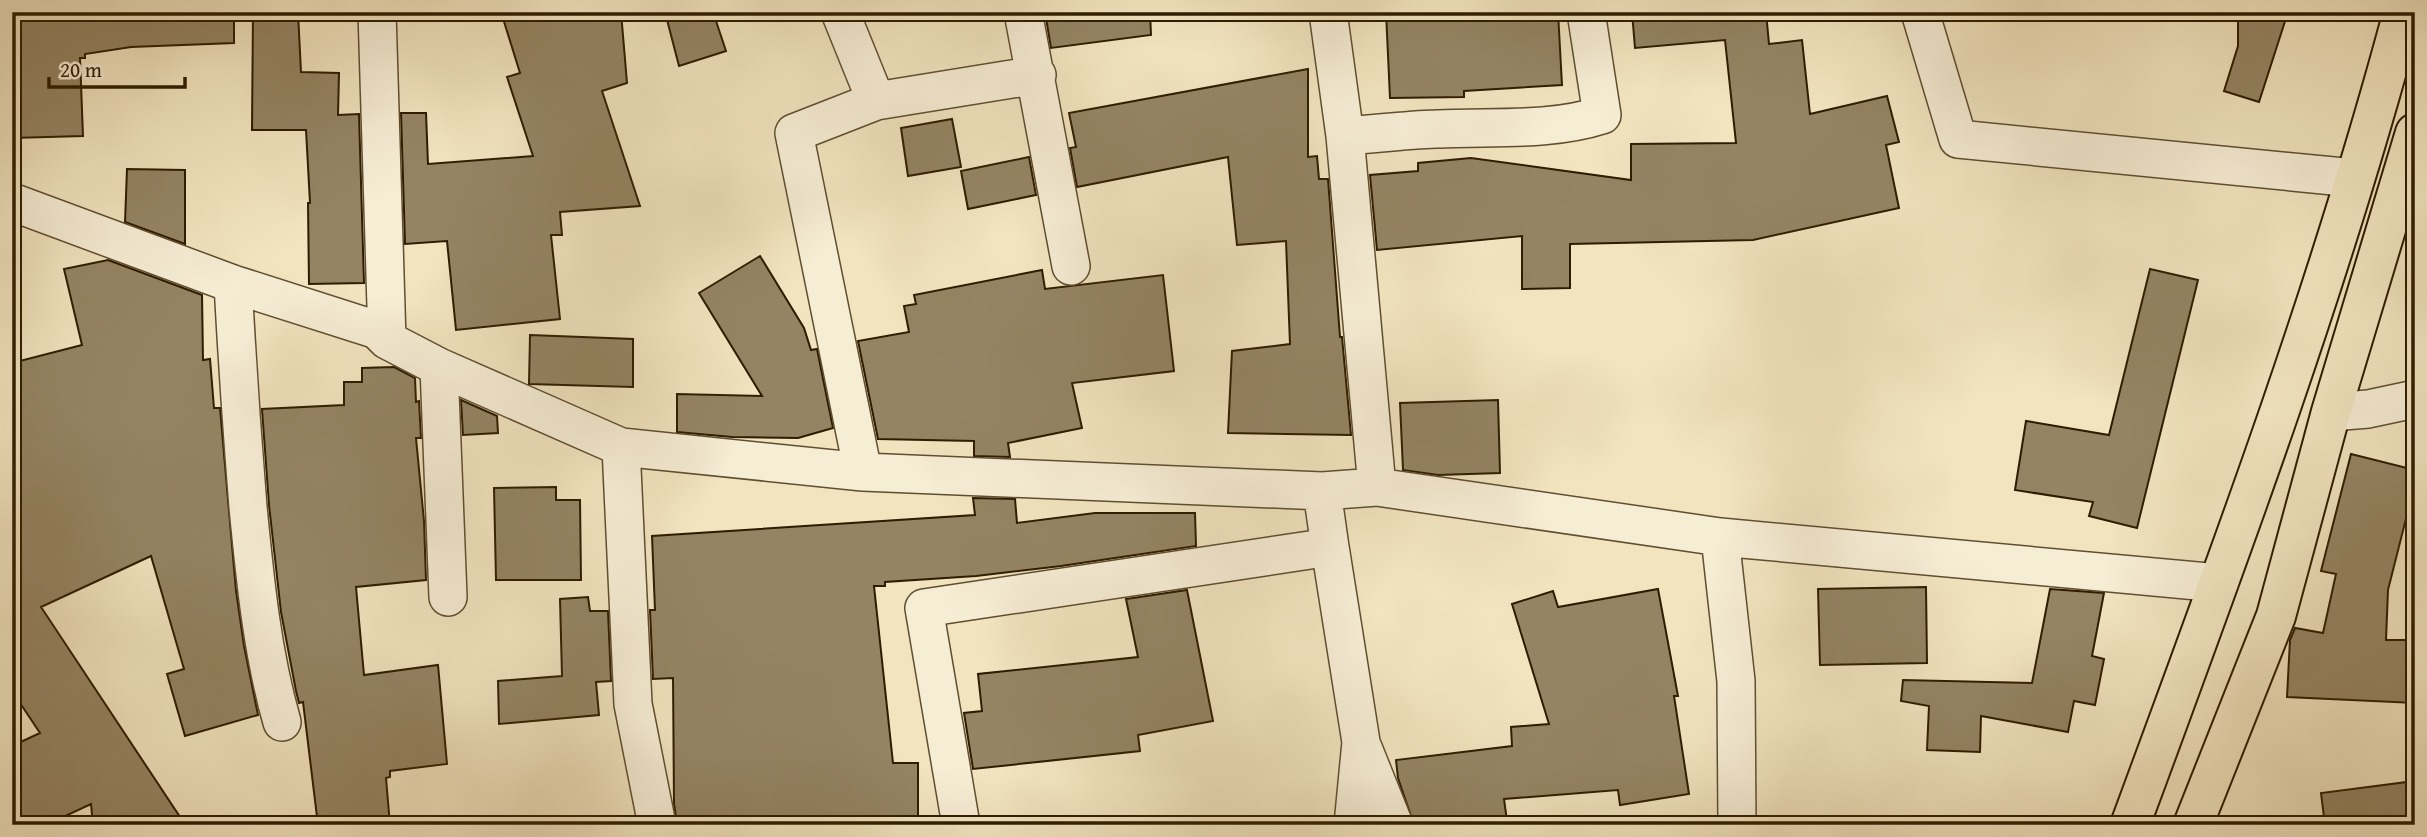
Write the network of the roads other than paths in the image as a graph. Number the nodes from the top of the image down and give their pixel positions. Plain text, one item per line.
1 (377, 12) edge
2 (840, 12) edge
3 (1023, 12) edge
4 (1328, 12) edge
5 (1587, 12) edge
6 (1920, 12) edge
7 (2403, 12) edge
8 (1037, 75) junction
9 (876, 101) junction
10 (2415, 133) edge
11 (1345, 136) junction
12 (2354, 178) junction
13 (12, 202) edge
14 (1071, 265) dead end
15 (233, 284) junction
16 (387, 340) junction
17 (439, 367) junction
18 (2415, 399) edge
19 (2331, 412) junction
20 (621, 447) junction
21 (863, 472) junction
22 (1377, 487) junction
23 (1322, 491) junction
24 (1720, 537) junction
25 (1330, 547) junction
26 (2219, 583) junction
27 (448, 597) dead end
28 (282, 722) dead end
29 (1361, 742) junction
30 (657, 825) edge
31 (961, 825) edge
32 (1353, 825) edge
33 (1394, 825) edge
34 (1737, 825) edge
35 (2130, 825) edge
36 (2193, 825) edge

1 - 16 street
2 - 9 street
3 - 8 street
4 - 11 street
5 - 11 street
6 - 12 street
7 - 12 main road
8 - 9 street
8 - 14 street
9 - 21 street
10 - 19 main road
11 - 22 street
12 - 26 main road
13 - 15 street
15 - 16 street
15 - 28 street
16 - 17 street
17 - 20 street
17 - 27 street
18 - 19 street
19 - 36 main road
20 - 21 street
20 - 30 street
21 - 23 street
22 - 23 street
22 - 24 street
23 - 25 street
24 - 26 street
24 - 34 street
25 - 29 street
25 - 31 street
26 - 35 main road
29 - 32 street
29 - 33 street

